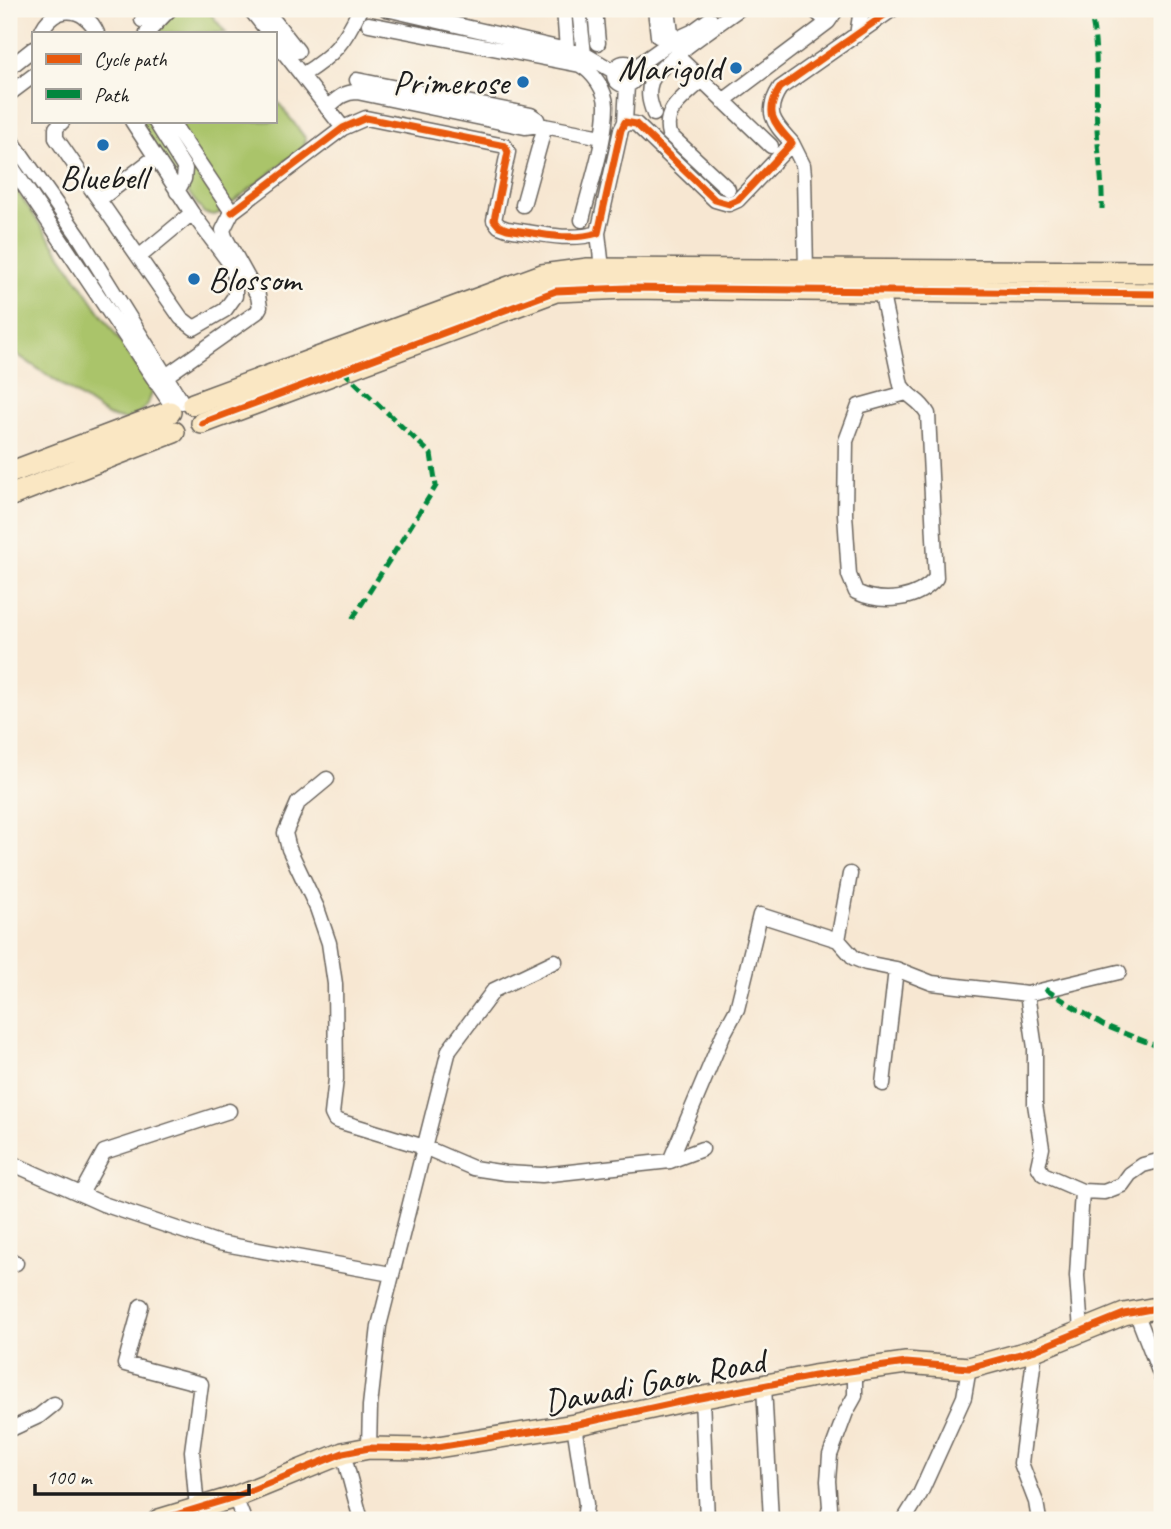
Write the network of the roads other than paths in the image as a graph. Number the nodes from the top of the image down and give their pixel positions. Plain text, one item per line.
1 (170, 9) edge
2 (250, 9) edge
3 (265, 9) edge
4 (360, 9) edge
5 (386, 9) edge
6 (564, 9) edge
7 (579, 9) edge
8 (595, 9) edge
9 (655, 9) edge
10 (668, 9) edge
11 (726, 9) edge
12 (739, 9) edge
13 (813, 9) edge
14 (837, 9) edge
15 (866, 9) edge
16 (893, 9) edge
17 (57, 12) edge
18 (147, 21) edge
19 (828, 22) junction
20 (369, 24) dead end
21 (42, 32) edge
22 (96, 32) edge
23 (268, 32) edge
24 (857, 35) junction
25 (665, 39) junction
26 (276, 42) edge
27 (598, 43) dead end
28 (32, 50) edge
29 (567, 50) junction
30 (298, 51) dead end
31 (584, 54) junction
32 (677, 56) junction
33 (9, 68) edge
34 (634, 68) junction
35 (615, 72) junction
36 (302, 75) junction
37 (32, 77) edge
38 (357, 80) dead end
39 (702, 80) junction
40 (627, 85) junction
41 (9, 94) edge
42 (723, 101) junction
43 (327, 108) junction
44 (654, 114) dead end
45 (62, 122) edge
46 (133, 122) edge
47 (156, 122) edge
48 (173, 122) edge
49 (625, 122) junction
50 (542, 126) junction
51 (342, 128) junction
52 (602, 136) junction
53 (9, 138) edge
54 (792, 143) junction
55 (771, 146) dead end
56 (154, 158) junction
57 (9, 163) edge
58 (727, 188) dead end
59 (177, 192) junction
60 (99, 200) junction
61 (523, 205) dead end
62 (232, 212) junction
63 (192, 213) junction
64 (582, 220) dead end
65 (598, 233) junction
66 (80, 238) junction
67 (66, 248) junction
68 (139, 257) junction
69 (806, 270) junction
70 (877, 270) junction
71 (1162, 272) edge
72 (603, 279) junction
73 (881, 292) junction
74 (1162, 294) edge
75 (161, 379) junction
76 (906, 393) junction
77 (182, 413) junction
78 (9, 472) edge
79 (9, 496) edge
80 (327, 779) dead end
81 (850, 874) dead end
82 (838, 940) junction
83 (555, 961) dead end
84 (896, 969) junction
85 (1119, 972) dead end
86 (1027, 994) junction
87 (883, 1084) dead end
88 (229, 1111) dead end
89 (424, 1147) junction
90 (702, 1149) dead end
91 (1162, 1160) edge
92 (670, 1161) junction
93 (9, 1162) edge
94 (1082, 1191) junction
95 (81, 1194) junction
96 (391, 1274) junction
97 (141, 1306) dead end
98 (1162, 1307) edge
99 (1136, 1312) junction
100 (1081, 1331) junction
101 (1035, 1350) junction
102 (969, 1368) junction
103 (855, 1370) junction
104 (1162, 1379) edge
105 (764, 1386) junction
106 (702, 1397) junction
107 (54, 1405) dead end
108 (574, 1425) junction
109 (9, 1430) edge
110 (369, 1448) junction
111 (343, 1453) junction
112 (235, 1497) junction
113 (189, 1514) edge
114 (159, 1520) edge
115 (244, 1520) edge
116 (361, 1520) edge
117 (584, 1520) edge
118 (707, 1520) edge
119 (771, 1520) edge
120 (827, 1520) edge
121 (904, 1520) edge
122 (1039, 1520) edge

1 - 18 street
2 - 23 street
3 - 30 street
4 - 36 street
5 - 29 street
6 - 29 street
7 - 31 street
8 - 27 street
9 - 25 street
10 - 25 street
11 - 25 street
12 - 32 street
13 - 19 street
14 - 19 street
15 - 24 street
16 - 24 street
17 - 21 street
17 - 22 street
19 - 42 street
20 - 52 street
24 - 54 street
25 - 34 street
26 - 36 street
28 - 33 street
29 - 31 street
31 - 35 street
32 - 39 street
32 - 44 street
34 - 35 street
34 - 40 street
35 - 40 street
36 - 43 street
37 - 41 street
38 - 50 street
39 - 42 street
39 - 58 street
40 - 49 street
42 - 55 street
43 - 50 street
43 - 51 street
45 - 60 street
46 - 56 street
47 - 59 street
48 - 62 street
49 - 54 street
49 - 65 street
50 - 52 street
50 - 61 street
51 - 62 street
51 - 65 street
52 - 64 street
53 - 66 street
54 - 69 street
56 - 59 street
56 - 60 street
57 - 67 street
59 - 63 street
60 - 68 street
62 - 75 street
63 - 68 street
63 - 68 street
65 - 72 street
66 - 67 street
66 - 75 street
67 - 75 street
69 - 70 street
69 - 72 street
70 - 71 street
70 - 73 street
72 - 73 street
72 - 77 street
73 - 74 street
73 - 76 street
75 - 77 street
76 - 76 street
77 - 78 street
77 - 79 street
80 - 89 street
81 - 82 street
82 - 84 street
82 - 92 street
83 - 89 street
84 - 86 street
84 - 87 street
85 - 86 street
86 - 94 street
88 - 95 street
89 - 92 street
89 - 96 street
90 - 92 street
91 - 94 street
93 - 95 street
94 - 100 street
95 - 96 street
96 - 110 street
97 - 113 street
98 - 99 street, Dawadi Gaon Road
99 - 100 street, Dawadi Gaon Road
99 - 104 street
100 - 101 street, Dawadi Gaon Road
101 - 102 street, Dawadi Gaon Road
101 - 122 street
102 - 103 street, Dawadi Gaon Road
102 - 121 street
103 - 105 street, Dawadi Gaon Road
103 - 120 street
105 - 106 street, Dawadi Gaon Road
105 - 119 street
106 - 108 street, Dawadi Gaon Road
106 - 118 street
107 - 109 street
108 - 110 street, Dawadi Gaon Road
108 - 117 street
110 - 111 street, Dawadi Gaon Road
111 - 112 street, Dawadi Gaon Road
111 - 116 street
112 - 113 street, Dawadi Gaon Road
112 - 115 street
113 - 114 street, Dawadi Gaon Road

